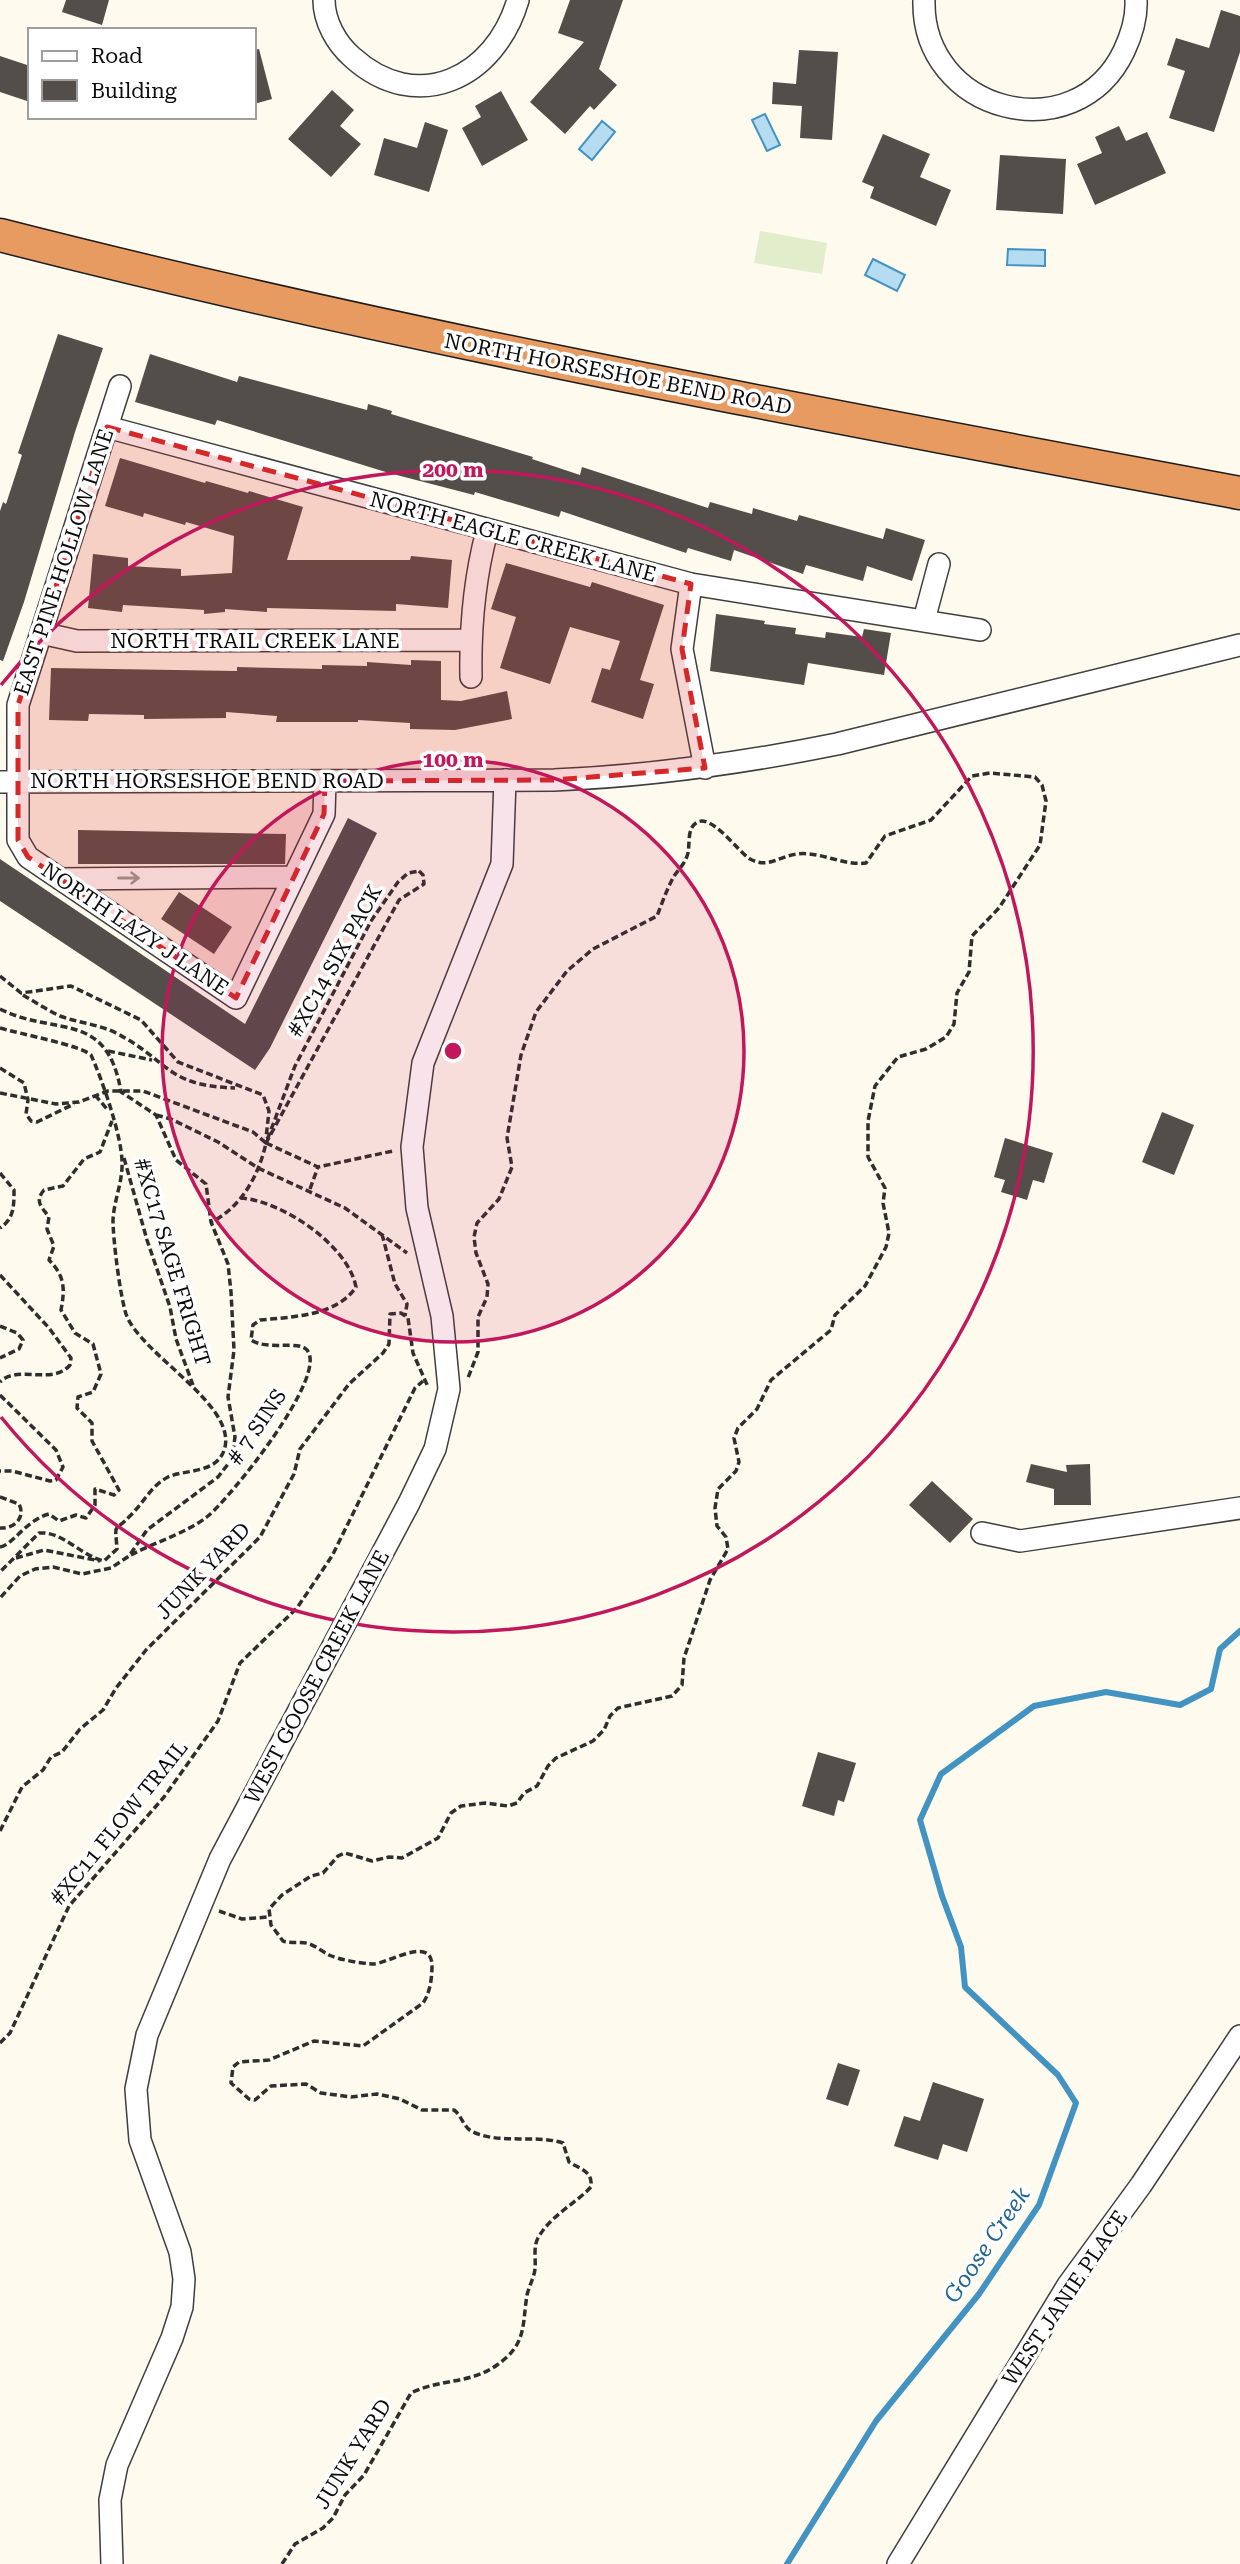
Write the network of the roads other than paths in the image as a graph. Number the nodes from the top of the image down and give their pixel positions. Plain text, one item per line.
1 (324, 0) edge
2 (518, 0) edge
3 (924, 0) edge
4 (1136, 0) edge
5 (0, 235) edge
6 (120, 386) dead end
7 (107, 427) junction
8 (1240, 493) edge
9 (487, 531) junction
10 (939, 564) dead end
11 (691, 584) junction
12 (924, 620) junction
13 (980, 630) dead end
14 (41, 633) junction
15 (470, 640) junction
16 (1240, 645) edge
17 (471, 677) dead end
18 (705, 768) junction
19 (505, 780) junction
20 (324, 781) junction
21 (8, 782) edge
22 (294, 877) junction
23 (60, 879) junction
24 (1240, 1508) edge
25 (982, 1534) dead end
26 (1240, 2036) edge
27 (112, 2564) edge
28 (898, 2564) edge

1 - 2 street
3 - 4 street
5 - 8 highway, NORTH HORSESHOE BEND ROAD
6 - 7 street, EAST PINE HOLLOW LANE
7 - 9 street, NORTH EAGLE CREEK LANE
7 - 14 street, EAST PINE HOLLOW LANE
9 - 11 street, NORTH EAGLE CREEK LANE
9 - 15 street
10 - 12 street
11 - 12 street, NORTH EAGLE CREEK LANE
11 - 18 street
12 - 13 street, NORTH EAGLE CREEK LANE
14 - 15 street, NORTH TRAIL CREEK LANE
14 - 21 street, EAST PINE HOLLOW LANE
15 - 17 street
16 - 18 street, NORTH HORSESHOE BEND ROAD
18 - 19 street, NORTH HORSESHOE BEND ROAD
19 - 20 street, NORTH HORSESHOE BEND ROAD
19 - 27 street, WEST GOOSE CREEK LANE
20 - 21 street, NORTH HORSESHOE BEND ROAD
20 - 22 street
21 - 23 street, NORTH LAZY J LANE
23 -> 22 street
22 - 23 street, NORTH LAZY J LANE
24 - 25 street
26 - 28 street, WEST JANIE PLACE

